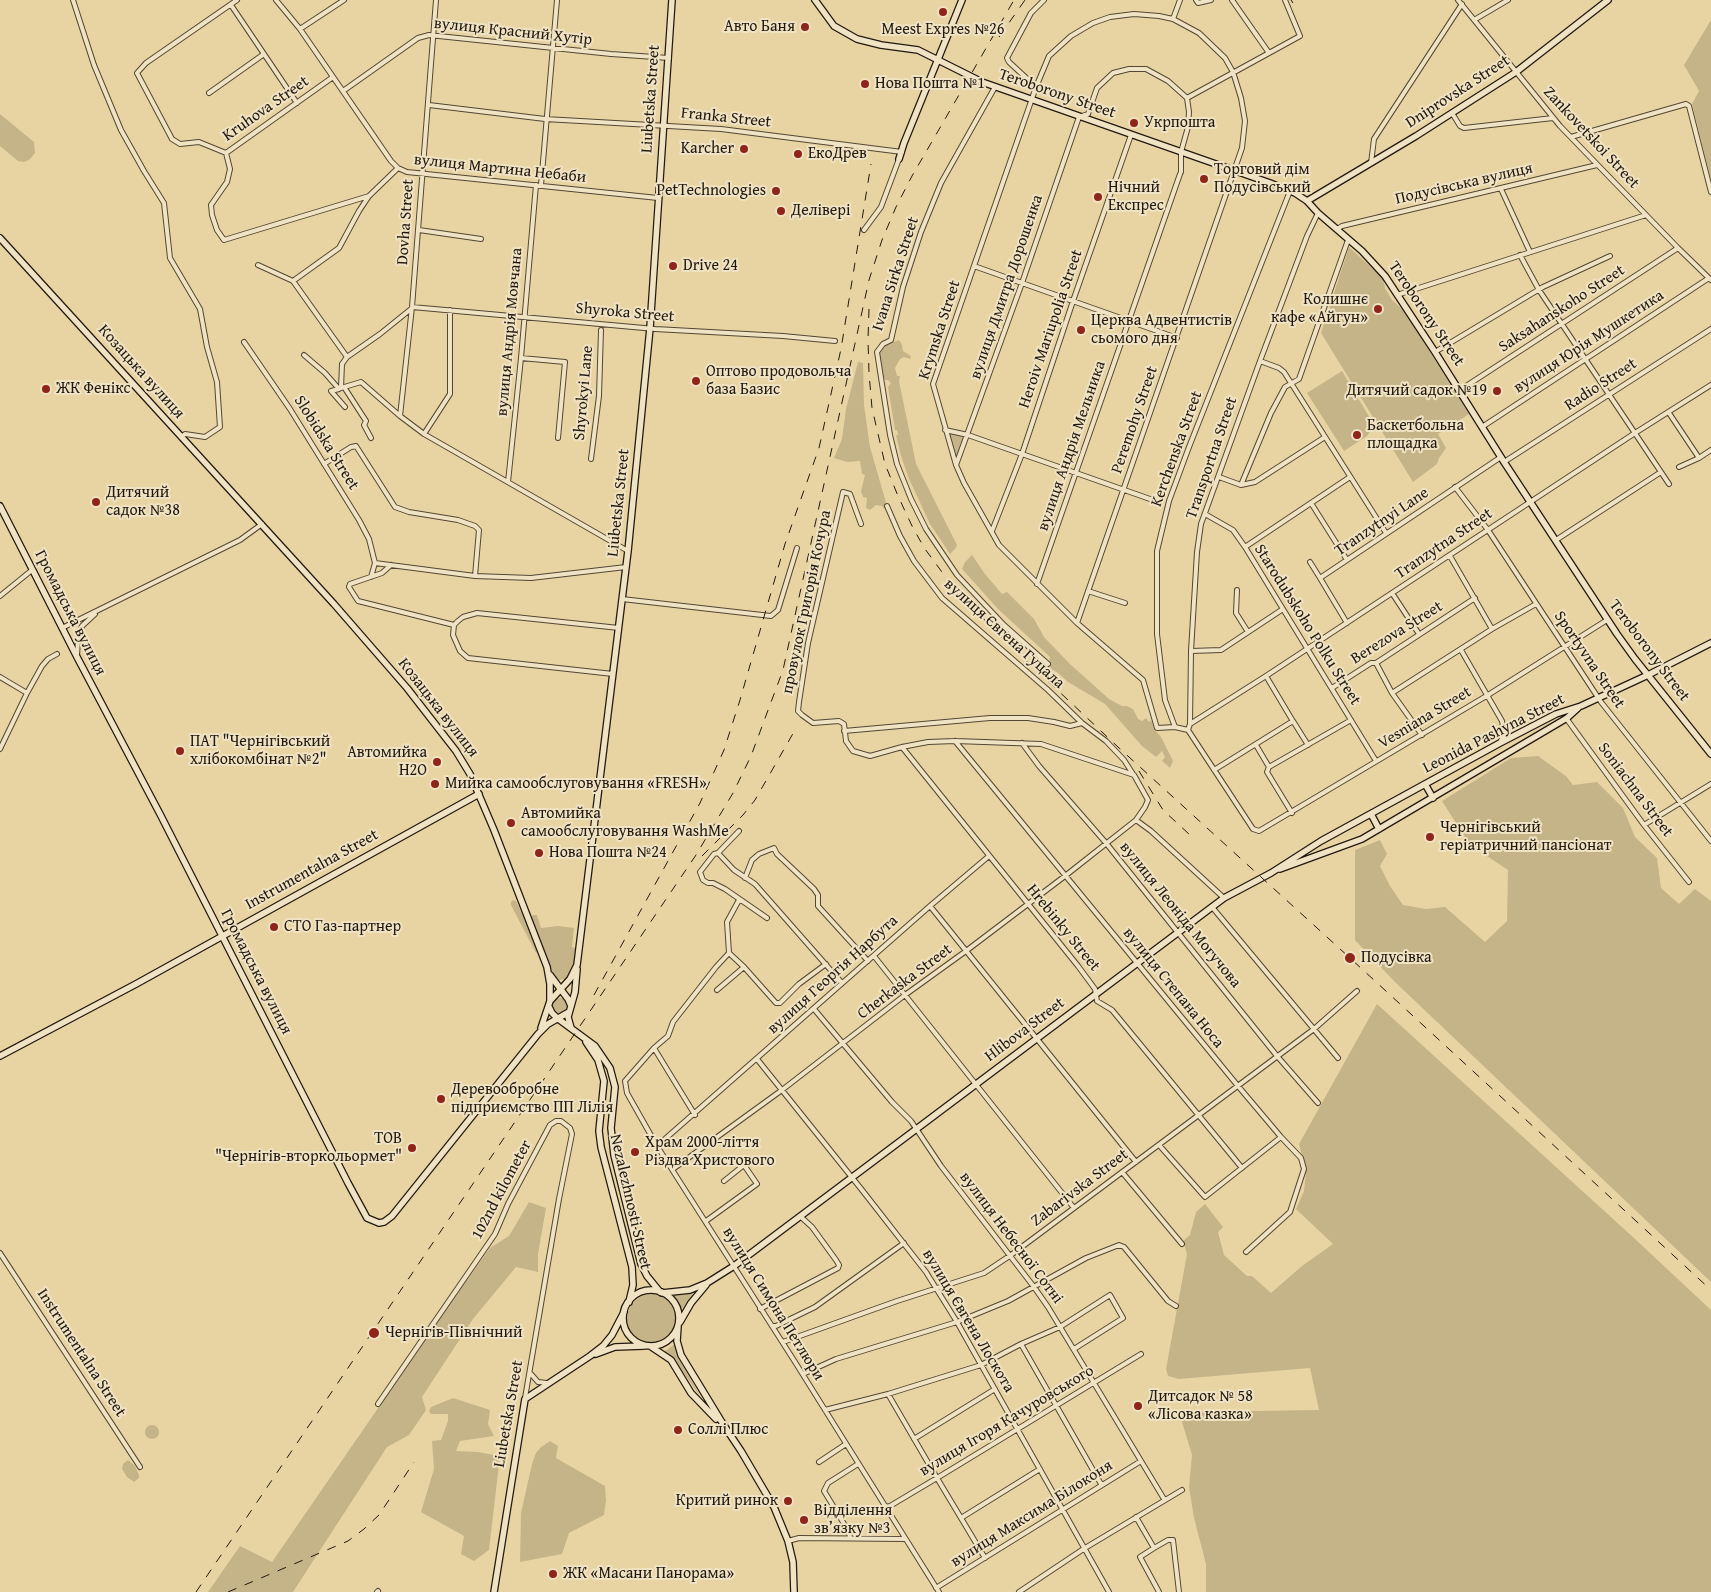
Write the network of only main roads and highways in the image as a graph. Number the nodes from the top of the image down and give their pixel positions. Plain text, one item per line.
1 (672, 0) edge
2 (814, 0) edge
3 (962, 0) edge
4 (1608, 0) edge
5 (937, 59) junction
6 (900, 159) road end
7 (1307, 202) junction
8 (0, 238) edge
9 (0, 506) edge
10 (1711, 643) edge
11 (1648, 675) junction
12 (1580, 706) junction
13 (1711, 754) edge
14 (1425, 784) junction
15 (479, 794) junction
16 (1433, 798) junction
17 (1371, 814) junction
18 (1379, 829) junction
19 (1271, 873) junction
20 (222, 936) junction
21 (577, 965) junction
22 (548, 971) junction
23 (552, 978) junction
24 (570, 979) junction
25 (561, 989) junction
26 (568, 999) junction
27 (551, 1002) junction
28 (570, 1010) junction
29 (558, 1017) junction
30 (551, 1022) junction
31 (565, 1025) junction
32 (572, 1029) junction
33 (538, 1034) junction
34 (580, 1035) junction
35 (0, 1056) edge
36 (707, 1283) junction
37 (661, 1292) junction
38 (628, 1302) junction
39 (624, 1312) junction
40 (679, 1324) junction
41 (648, 1346) junction
42 (590, 1356) junction
43 (722, 1424) junction
44 (494, 1592) edge
45 (794, 1592) edge

1 - 21 main road, Liubetska Street
2 - 5 main road, Teroborony Street
3 - 5 main road
4 - 7 main road, Dniprovska Street
5 - 6 main road
5 - 7 main road, Teroborony Street
7 - 11 main road, Teroborony Street
8 - 15 main road, Козацька вулиця
9 - 20 main road, Громадська вулиця
10 - 11 main road
11 - 12 main road
11 - 13 main road, Teroborony Street
12 - 14 main road, Leonida Pashyna Street
12 - 16 main road, Leonida Pashyna Street
14 - 16 main road
14 - 17 main road, Leonida Pashyna Street
15 - 20 main road, Instrumentalna Street
15 - 22 main road, Козацька вулиця
16 - 18 main road, Leonida Pashyna Street
17 - 18 main road
17 - 19 main road, Leonida Pashyna Street
18 - 19 main road, Leonida Pashyna Street
19 - 36 main road, Hlibova Street
20 - 33 main road, Громадська вулиця
20 - 35 main road, Instrumentalna Street
21 - 24 main road, Liubetska Street
21 - 28 main road
22 - 23 main road
22 - 27 main road, Козацька вулиця
23 - 24 main road
23 - 25 main road
24 - 25 main road, Liubetska Street
25 - 26 main road
25 - 27 main road, Liubetska Street
26 - 27 main road
26 - 28 main road
27 - 29 main road
27 - 33 main road
28 - 29 main road
28 - 32 main road
29 - 30 main road
29 - 31 main road
30 - 31 main road
30 - 33 main road
31 - 32 main road
32 - 34 main road
34 - 37 main road, Nezalezhnosti Street
34 - 38 main road, Nezalezhnosti Street
36 - 37 main road, Hlibova Street
36 - 40 main road, Hlibova Street
37 - 38 main road, Nezalezhnosti Street
37 - 40 main road, Nezalezhnosti Street
38 - 39 main road, Nezalezhnosti Street
39 - 41 main road, Nezalezhnosti Street
39 - 42 main road
40 - 41 main road
40 - 43 main road, Nezalezhnosti Street
41 - 42 main road
41 - 43 main road, Nezalezhnosti Street
42 - 44 main road, Liubetska Street
43 - 45 main road, Nezalezhnosti Street

